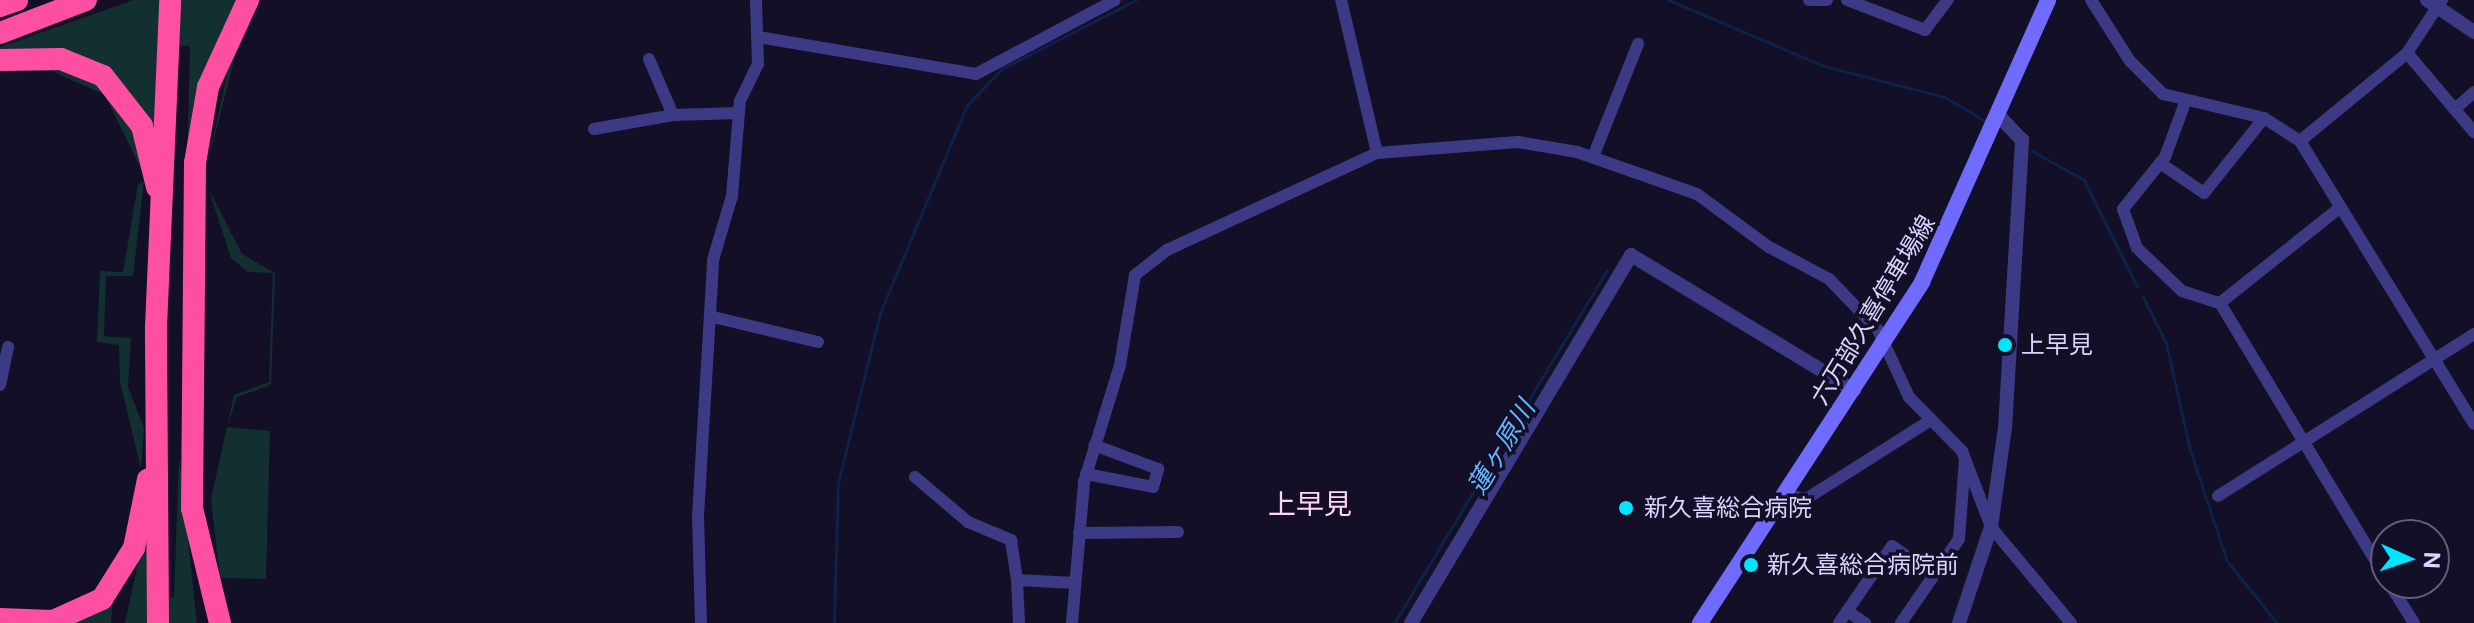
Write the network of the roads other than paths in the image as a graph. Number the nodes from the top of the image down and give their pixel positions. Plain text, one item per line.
1 (17, 0) edge
2 (86, 0) edge
3 (170, 0) edge
4 (184, 0) edge
5 (248, 0) edge
6 (756, 0) edge
7 (1115, 0) edge
8 (1341, 0) edge
9 (1809, 0) edge
10 (1827, 0) edge
11 (1847, 0) edge
12 (1948, 0) edge
13 (2048, 0) edge
14 (2091, 0) edge
15 (2436, 2) edge
16 (0, 6) edge
17 (2474, 32) edge
18 (0, 33) edge
19 (758, 37) junction
20 (1638, 44) dead end
21 (2407, 53) junction
22 (176, 55) junction
23 (649, 59) dead end
24 (0, 60) edge
25 (2474, 92) edge
26 (2186, 100) junction
27 (2457, 107) junction
28 (737, 113) junction
29 (673, 115) junction
30 (2001, 118) junction
31 (2264, 118) junction
32 (594, 129) dead end
33 (2474, 132) edge
34 (2300, 141) junction
35 (1377, 153) junction
36 (1593, 157) junction
37 (2160, 163) junction
38 (162, 208) junction
39 (2337, 210) junction
40 (193, 240) junction
41 (2220, 303) junction
42 (713, 317) junction
43 (2474, 334) edge
44 (818, 342) dead end
45 (1885, 344) junction
46 (8, 347) dead end
47 (2433, 359) junction
48 (190, 381) junction
49 (0, 385) edge
50 (1854, 390) junction
51 (1928, 422) junction
52 (2474, 424) edge
53 (156, 425) junction
54 (2305, 440) junction
55 (1094, 445) junction
56 (1965, 457) junction
57 (1086, 474) junction
58 (915, 477) dead end
59 (1787, 495) junction
60 (2218, 496) dead end
61 (1991, 527) junction
62 (1178, 532) dead end
63 (1079, 533) junction
64 (2370, 551) edge
65 (1934, 575) junction
66 (1017, 580) junction
67 (1075, 583) junction
68 (164, 588) junction
69 (2399, 599) edge
70 (1847, 611) junction
71 (0, 619) edge
72 (2055, 619) edge
73 (158, 623) edge
74 (168, 623) edge
75 (220, 623) edge
76 (701, 623) edge
77 (1019, 623) edge
78 (1072, 623) edge
79 (1411, 623) edge
80 (1700, 623) edge
81 (1839, 623) edge
82 (1865, 623) edge
83 (1901, 623) edge
84 (1959, 623) edge
85 (2071, 623) edge
86 (2414, 623) edge

1 - 16 highway
2 - 18 highway
3 - 22 highway
4 - 22 highway
5 - 40 highway
6 - 19 street
7 - 19 street
8 - 35 street
9 - 10 street
11 - 12 street
13 - 30 main road, 六万部久喜停車場線
14 - 26 street
15 - 17 street
15 - 21 street
19 - 28 street
20 - 36 street
21 - 27 street
21 - 34 street
22 - 38 highway
22 - 40 highway
23 - 29 street
24 - 38 highway
25 - 27 street
26 - 31 street
26 - 37 street
27 - 33 street
28 - 29 street
28 - 42 street
29 - 32 street
30 - 45 main road, 六万部久喜停車場線
30 - 61 street
31 - 34 street
31 - 37 street
34 - 39 street
35 - 36 street
35 - 55 street
36 - 45 street
37 - 41 street
38 - 53 highway
39 - 41 street
39 - 47 street
40 - 48 highway
41 - 54 street
42 - 44 street
42 - 76 street
43 - 47 street
45 - 50 main road, 六万部久喜停車場線
45 - 51 street
46 - 49 street
47 - 52 street
47 - 54 street
48 - 68 highway
48 - 75 highway
50 - 59 main road, 六万部久喜停車場線
50 - 79 street
51 - 56 street
51 - 59 street
53 - 68 highway
53 - 71 highway
54 - 60 street
54 - 64 street
55 - 57 street
55 - 57 street
56 - 61 street
56 - 65 street
57 - 63 street
58 - 66 street
59 - 80 main road, 六万部久喜停車場線
61 - 72 street
61 - 84 street
62 - 63 street
63 - 67 street
65 - 70 street
65 - 83 street
66 - 67 street
66 - 77 street
67 - 78 street
68 - 73 highway
68 - 74 highway
69 - 86 street
70 - 81 street
70 - 82 street
72 - 85 street

